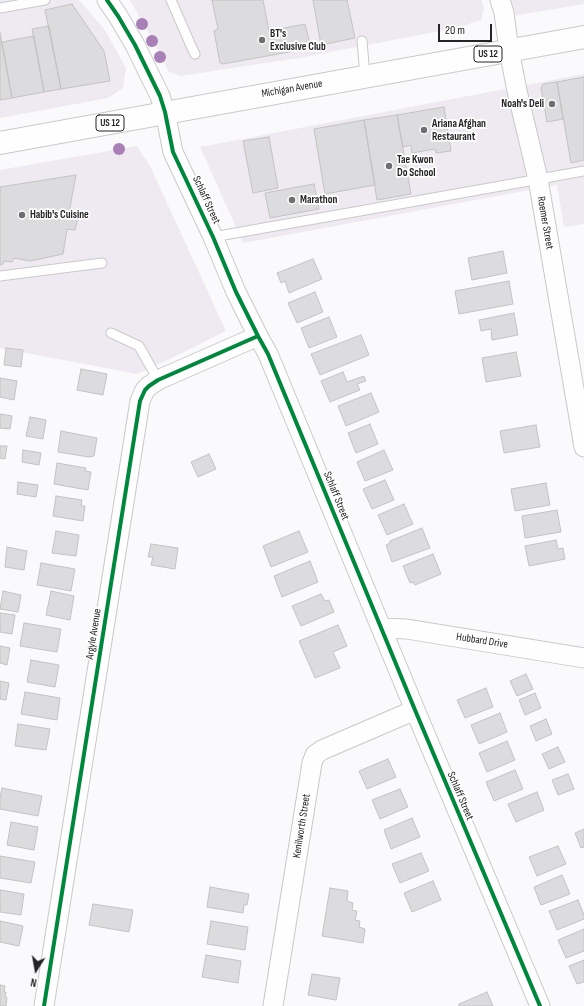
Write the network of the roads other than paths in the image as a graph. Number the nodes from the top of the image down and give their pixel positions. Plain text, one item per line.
1 (46, 0) edge
2 (107, 0) edge
3 (171, 0) edge
4 (500, 0) edge
5 (0, 8) edge
6 (584, 37) edge
7 (362, 41) dead end
8 (509, 50) junction
9 (195, 54) dead end
10 (365, 76) junction
11 (165, 112) junction
12 (0, 143) edge
13 (584, 171) edge
14 (538, 179) junction
15 (213, 237) junction
16 (102, 263) dead end
17 (0, 276) edge
18 (111, 333) dead end
19 (258, 336) junction
20 (158, 380) junction
21 (584, 447) edge
22 (380, 628) junction
23 (584, 658) edge
24 (414, 710) junction
25 (44, 1006) edge
26 (273, 1006) edge
27 (540, 1006) edge

1 - 5 lane
2 - 11 street, Schlaff Street
3 - 9 lane
4 - 8 street, Roemer Street
6 - 8 main road, Michigan Avenue / US 12
7 - 10 lane
8 - 10 main road, Michigan Avenue / US 12
8 - 14 street, Roemer Street
10 - 11 main road, Michigan Avenue / US 12
11 - 12 main road, Michigan Avenue / US 12
11 - 15 street, Schlaff Street
13 - 14 lane
14 - 15 lane
14 - 21 street, Roemer Street
15 - 19 street, Schlaff Street
16 - 17 lane
18 - 20 lane
19 - 20 street, Argyle Avenue
19 - 22 street, Schlaff Street
20 - 25 street, Argyle Avenue
22 - 23 street, Hubbard Drive
22 - 24 street, Schlaff Street
24 - 26 street, Kenilworth Street
24 - 27 street, Schlaff Street

